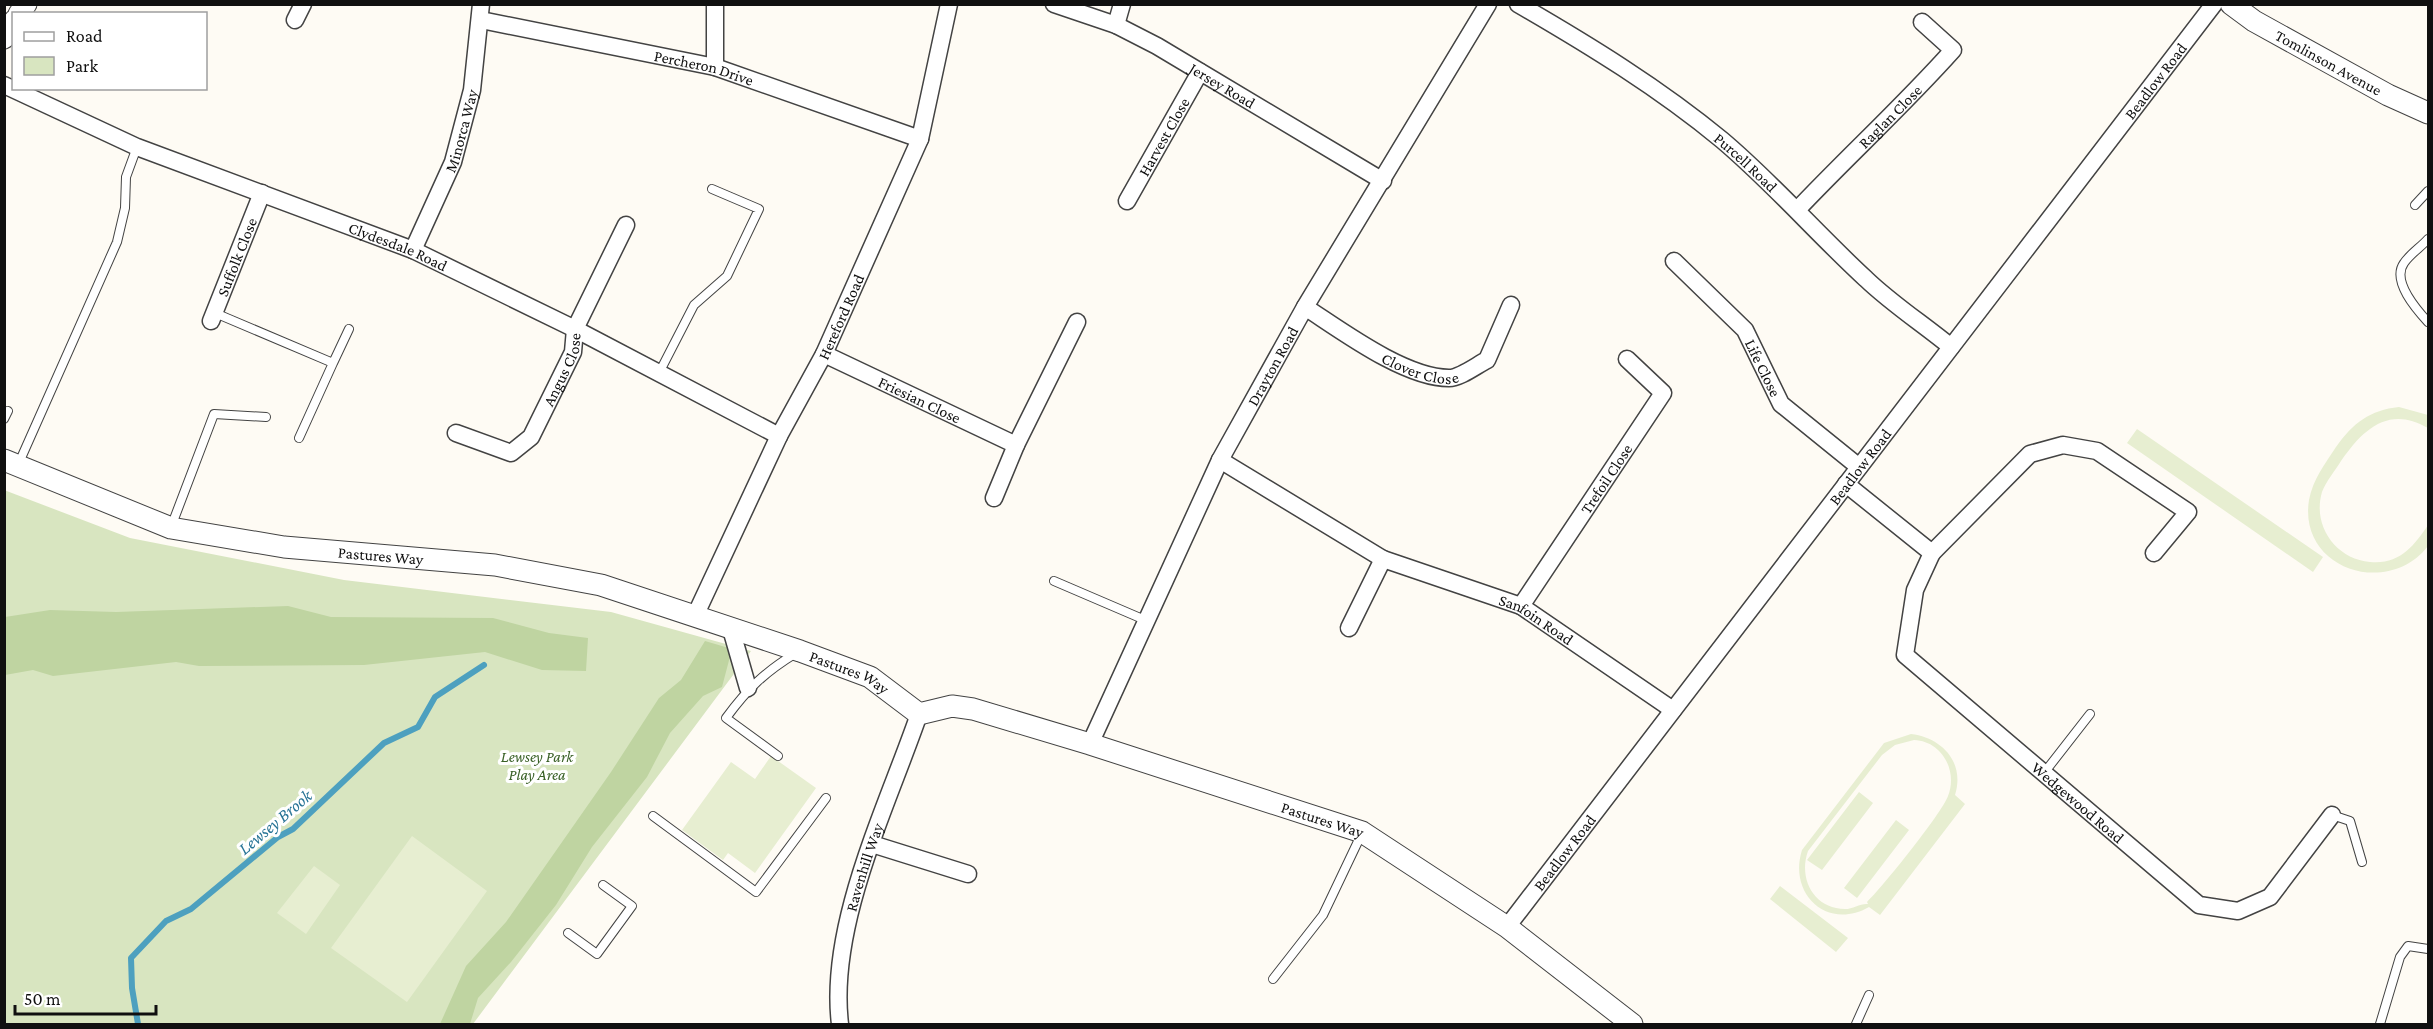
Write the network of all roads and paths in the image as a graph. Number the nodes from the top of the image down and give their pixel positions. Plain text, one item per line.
1 (303, 4) edge
2 (715, 4) edge
3 (949, 4) edge
4 (1054, 4) edge
5 (1122, 4) edge
6 (1488, 4) edge
7 (1518, 4) edge
8 (2214, 4) edge
9 (2231, 4) edge
10 (481, 12) edge
11 (295, 20) dead end
12 (1922, 22) dead end
13 (12, 24) edge
14 (1116, 25) junction
15 (4, 38) edge
16 (715, 68) junction
17 (1200, 72) junction
18 (15, 90) edge
19 (2428, 113) edge
20 (920, 139) junction
21 (137, 147) junction
22 (1383, 181) junction
23 (712, 189) dead end
24 (2428, 191) edge
25 (262, 194) junction
26 (1127, 201) dead end
27 (2415, 205) dead end
28 (1797, 210) junction
29 (626, 225) dead end
30 (2428, 239) edge
31 (413, 250) junction
32 (1674, 261) dead end
33 (1511, 305) dead end
34 (1305, 307) junction
35 (213, 317) joint
36 (1077, 322) dead end
37 (2428, 322) edge
38 (349, 329) dead end
39 (575, 330) junction
40 (1951, 347) junction
41 (824, 354) junction
42 (1627, 359) dead end
43 (333, 363) junction
44 (659, 373) junction
45 (266, 417) dead end
46 (456, 433) dead end
47 (779, 436) junction
48 (299, 438) dead end
49 (1016, 445) junction
50 (1220, 460) junction
51 (11, 463) edge
52 (1859, 467) junction
53 (1846, 484) junction
54 (994, 498) dead end
55 (171, 528) junction
56 (1932, 553) junction
57 (2154, 553) dead end
58 (1383, 559) junction
59 (1054, 581) dead end
60 (1521, 606) junction
61 (695, 616) junction
62 (1144, 620) junction
63 (731, 628) junction
64 (1349, 628) dead end
65 (800, 651) junction
66 (748, 688) junction
67 (1673, 710) junction
68 (919, 714) junction
69 (2090, 714) dead end
70 (1090, 744) junction
71 (778, 756) dead end
72 (2044, 773) junction
73 (826, 798) dead end
74 (2332, 815) joint
75 (653, 816) dead end
76 (1362, 832) junction
77 (872, 844) junction
78 (2362, 862) dead end
79 (968, 874) dead end
80 (603, 885) dead end
81 (1507, 927) junction
82 (568, 933) dead end
83 (2428, 949) edge
84 (1273, 979) dead end
85 (1869, 995) dead end
86 (840, 1024) edge
87 (1632, 1024) edge
88 (1856, 1024) edge
89 (2380, 1024) edge

1 - 11 street
2 - 16 street
3 - 20 street, Hereford Road
4 - 14 street, Jersey Road
5 - 14 street
6 - 22 street, Drayton Road
7 - 28 street, Purcell Road
8 - 40 street, Beadlow Road
9 - 19 street, Tomlinson Avenue
10 - 16 street, Percheron Drive
10 - 31 street, Minorca Way
12 - 28 street, Raglan Close
13 - 15 street
14 - 17 street, Jersey Road
16 - 20 street, Percheron Drive
17 - 22 street, Jersey Road
17 - 26 street, Harvest Close
18 - 21 street, Clydesdale Road
20 - 41 street, Hereford Road
21 - 25 street, Clydesdale Road
21 - 51 lane
22 - 34 street, Drayton Road
23 - 44 lane
24 - 27 lane
25 - 31 street, Clydesdale Road
25 - 35 street, Suffolk Close
28 - 40 street, Purcell Road
29 - 39 street, Angus Close
30 - 37 lane
31 - 39 street, Clydesdale Road
32 - 52 street, Life Close
33 - 34 street, Clover Close
34 - 50 street, Drayton Road
35 - 43 lane
36 - 49 street
38 - 43 lane
39 - 44 street, Clydesdale Road
39 - 46 street, Angus Close
40 - 52 street, Beadlow Road
41 - 47 street, Hereford Road
41 - 49 street, Friesian Close
42 - 60 street, Trefoil Close
43 - 48 lane
44 - 47 street, Clydesdale Road
45 - 55 lane
47 - 61 street, Hereford Road
49 - 54 street
50 - 58 street, Sanfoin Road
50 - 62 street, Drayton Road
51 - 55 street, Pastures Way
52 - 53 street, Beadlow Road
53 - 56 street
53 - 67 street, Beadlow Road
55 - 61 street, Pastures Way
56 - 57 street, Wedgewood Road
56 - 72 street, Wedgewood Road
58 - 60 street, Sanfoin Road
58 - 64 street
59 - 62 lane
60 - 67 street, Sanfoin Road
61 - 63 street, Pastures Way
62 - 70 street, Drayton Road
63 - 65 street, Pastures Way
63 - 66 street
65 - 66 lane
65 - 68 street, Pastures Way
66 - 71 lane
67 - 81 street, Beadlow Road
68 - 70 street, Pastures Way
68 - 77 street, Ravenhill Way
69 - 72 lane
70 - 76 street, Pastures Way
72 - 74 street, Wedgewood Road
73 - 75 lane
74 - 78 lane
76 - 81 street, Pastures Way
76 - 84 lane
77 - 79 street
77 - 86 street, Ravenhill Way
80 - 82 lane
81 - 87 street, Pastures Way
83 - 89 lane
85 - 88 lane

